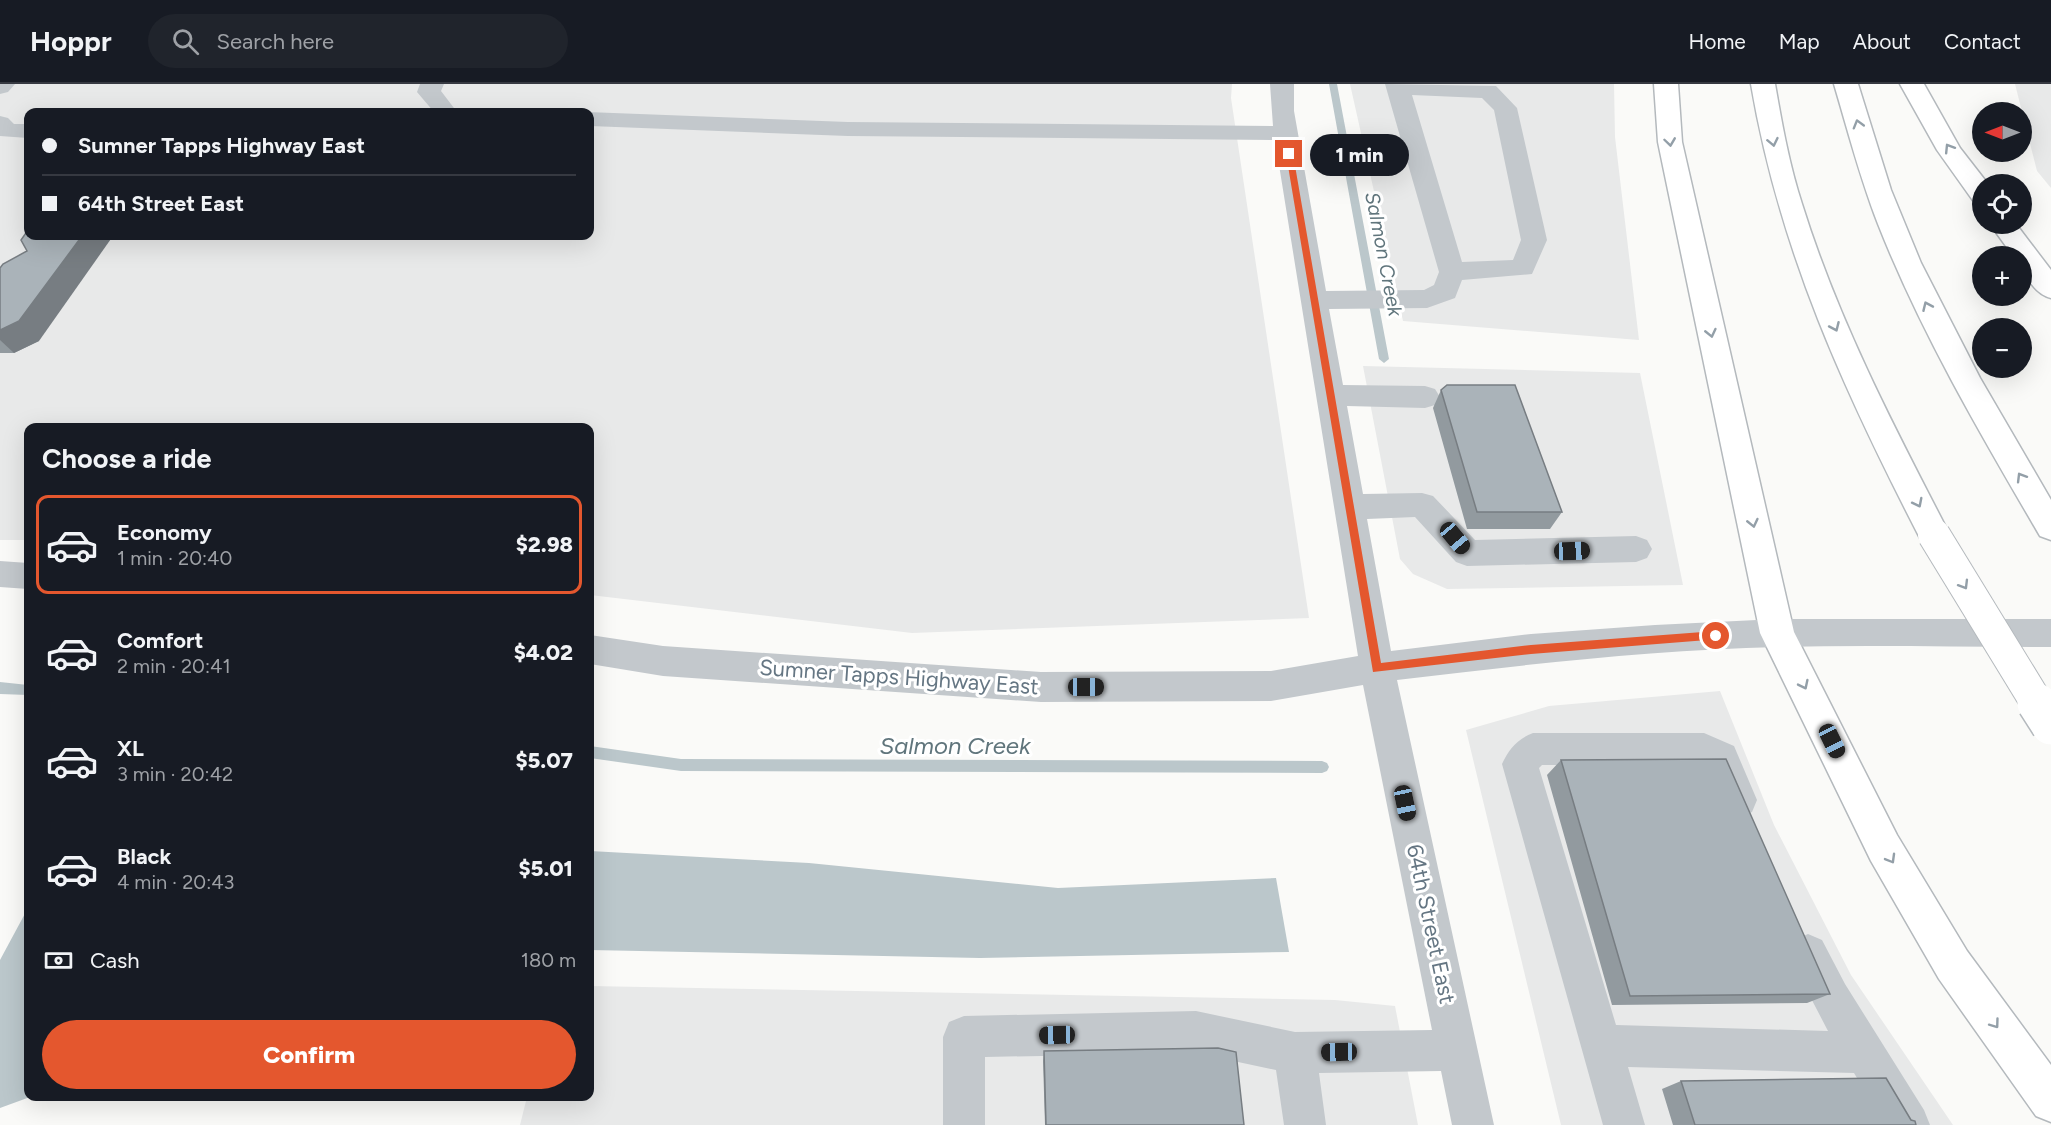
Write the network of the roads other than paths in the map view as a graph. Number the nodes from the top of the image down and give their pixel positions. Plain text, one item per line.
1 (432, 84) edge
2 (1282, 84) edge
3 (1666, 84) edge
4 (1763, 84) edge
5 (1846, 84) edge
6 (1912, 84) edge
7 (1397, 85) edge
8 (443, 108) edge
9 (594, 119) edge
10 (0, 123) edge
11 (24, 131) edge
12 (1286, 134) junction
13 (1972, 181) edge
14 (2010, 234) edge
15 (1452, 272) junction
16 (2051, 289) edge
17 (1314, 300) junction
18 (1330, 395) junction
19 (1425, 397) dead end
20 (1349, 507) junction
21 (2051, 527) edge
22 (1636, 549) dead end
23 (0, 574) edge
24 (24, 576) edge
25 (1778, 633) junction
26 (2043, 633) edge
27 (594, 650) edge
28 (1377, 668) junction
29 (2051, 725) edge
30 (1754, 835) edge
31 (1792, 921) edge
32 (1601, 1045) junction
33 (1457, 1050) junction
34 (1295, 1053) junction
35 (1866, 1053) junction
36 (2051, 1101) edge
37 (964, 1125) edge
38 (1305, 1125) edge
39 (1473, 1125) edge
40 (1624, 1125) edge
41 (1909, 1125) edge

1 - 8 street
2 - 12 street, 64th Street East
3 -> 25 highway
4 -> 29 highway, bridge
21 -> 5 highway
13 -> 6 highway
7 - 15 street
7 - 15 street
9 - 12 street
10 - 11 street
12 - 17 street, 64th Street East
14 - 16 highway
15 - 17 street
17 - 18 street, 64th Street East
18 - 19 street
18 - 20 street, 64th Street East
20 - 22 street
20 - 28 street, 64th Street East
23 - 24 street
25 - 26 street, Sumner Tapps Highway East
25 - 28 street, Sumner Tapps Highway East
25 -> 36 highway
27 - 28 street, Sumner Tapps Highway East
28 - 33 street, 64th Street East
30 - 32 street
31 - 35 street
32 - 35 street
32 - 40 street
33 - 34 street
33 - 39 street, 64th Street East
34 - 37 street
34 - 38 street
35 - 41 street

